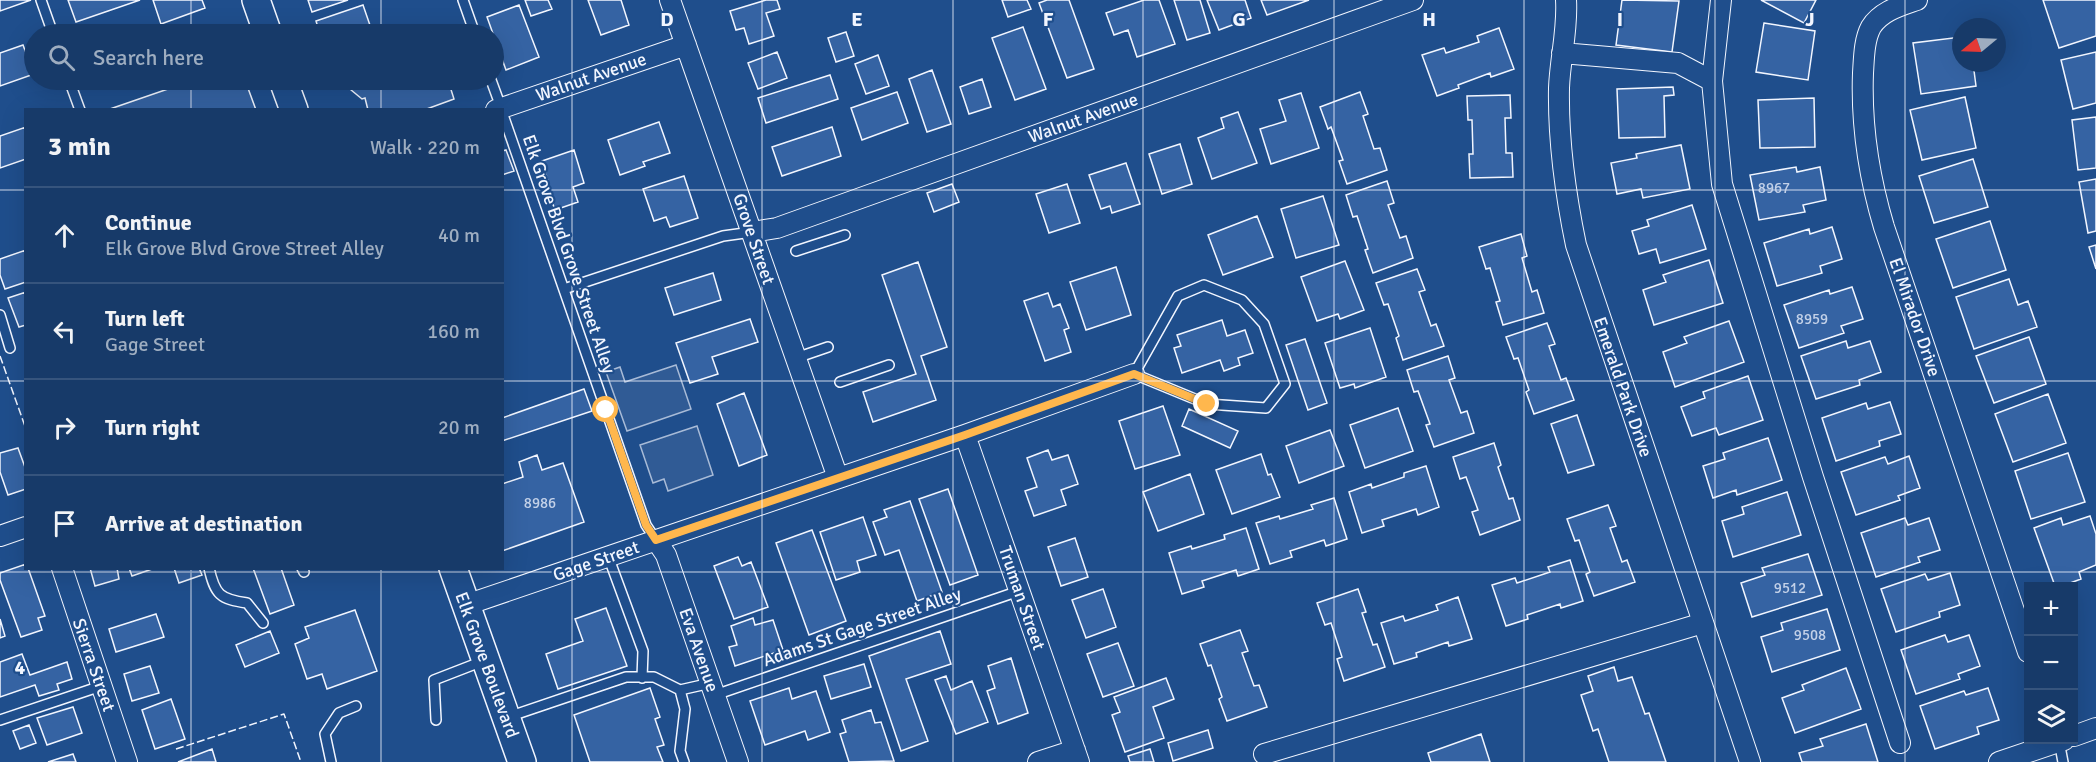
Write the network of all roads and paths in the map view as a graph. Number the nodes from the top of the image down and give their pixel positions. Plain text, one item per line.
1 (41, 0) edge
2 (256, 0) edge
3 (464, 0) edge
4 (670, 0) edge
5 (1413, 0) edge
6 (1566, 0) edge
7 (1721, 0) edge
8 (1917, 0) edge
9 (49, 24) edge
10 (264, 24) edge
11 (472, 24) edge
12 (686, 45) junction
13 (1562, 52) junction
14 (1712, 81) junction
15 (73, 90) edge
16 (287, 90) edge
17 (494, 90) edge
18 (79, 108) edge
19 (293, 108) edge
20 (499, 108) edge
21 (504, 109) edge
22 (504, 121) edge
23 (752, 232) junction
24 (845, 235) dead end
25 (796, 251) dead end
26 (564, 289) junction
27 (0, 315) edge
28 (828, 347) dead end
29 (10, 348) dead end
30 (796, 358) junction
31 (889, 366) dead end
32 (1134, 374) junction
33 (840, 382) dead end
34 (965, 435) junction
35 (838, 478) junction
36 (24, 528) edge
37 (0, 536) edge
38 (656, 540) junction
39 (608, 556) junction
40 (63, 570) edge
41 (209, 570) edge
42 (454, 570) edge
43 (1019, 591) junction
44 (466, 605) junction
45 (263, 623) dead end
46 (1703, 623) junction
47 (2024, 640) edge
48 (486, 661) junction
49 (642, 678) junction
50 (101, 686) junction
51 (713, 689) junction
52 (680, 690) junction
53 (356, 706) dead end
54 (506, 718) junction
55 (0, 720) edge
56 (436, 720) dead end
57 (2096, 728) edge
58 (2078, 734) edge
59 (1900, 742) dead end
60 (2050, 744) edge
61 (2064, 744) edge
62 (1264, 754) dead end
63 (1077, 756) edge
64 (127, 762) edge
65 (331, 762) edge
66 (522, 762) edge
67 (684, 762) edge
68 (738, 762) edge
69 (1038, 762) edge
70 (1750, 762) edge
71 (1999, 762) edge
72 (2063, 762) edge

1 - 9 lane
2 - 10 main road
3 - 11 lane
4 - 12 street, Grove Street
5 - 23 street, Walnut Avenue
6 - 13 street, Emerald Park Drive
7 - 14 street
8 - 47 street, El Mirador Drive
12 - 21 street, Walnut Avenue
12 - 23 street, Grove Street
13 - 14 street
13 - 46 street, Emerald Park Drive
14 - 59 street
15 - 18 lane
16 - 19 main road
17 - 20 lane, Elk Grove Blvd Grove Street Alley
22 - 26 lane, Elk Grove Blvd Grove Street Alley
23 - 26 lane
23 - 30 street, Grove Street
24 - 25 lane
26 - 38 lane, Elk Grove Blvd Grove Street Alley
27 - 29 lane
28 - 30 lane
30 - 35 street, Grove Street
31 - 33 lane
32 - 32 lane
32 - 34 street, Gage Street
34 - 35 street, Gage Street
34 - 43 street, Truman Street
35 - 38 street, Gage Street
36 - 37 street
38 - 39 street, Gage Street
38 - 51 street, Eva Avenue
39 - 44 street, Gage Street
39 - 49 lane
40 - 50 street, Sierra Street
41 - 45 lane
42 - 44 main road, Elk Grove Boulevard
43 - 51 lane, Adams St Gage Street Alley
43 - 63 street, Truman Street
44 - 48 main road, Elk Grove Boulevard
46 - 62 street
46 - 70 street, Emerald Park Drive
48 - 54 main road, Elk Grove Boulevard
48 - 56 lane
49 - 52 lane
49 - 54 lane
50 - 55 lane
50 - 64 street, Sierra Street
51 - 52 lane, Adams St Gage Street Alley
51 - 68 street, Eva Avenue
52 - 67 lane
53 - 65 lane
54 - 66 main road, Elk Grove Boulevard
57 - 58 street
60 - 71 street
61 - 72 lane
63 - 69 street

